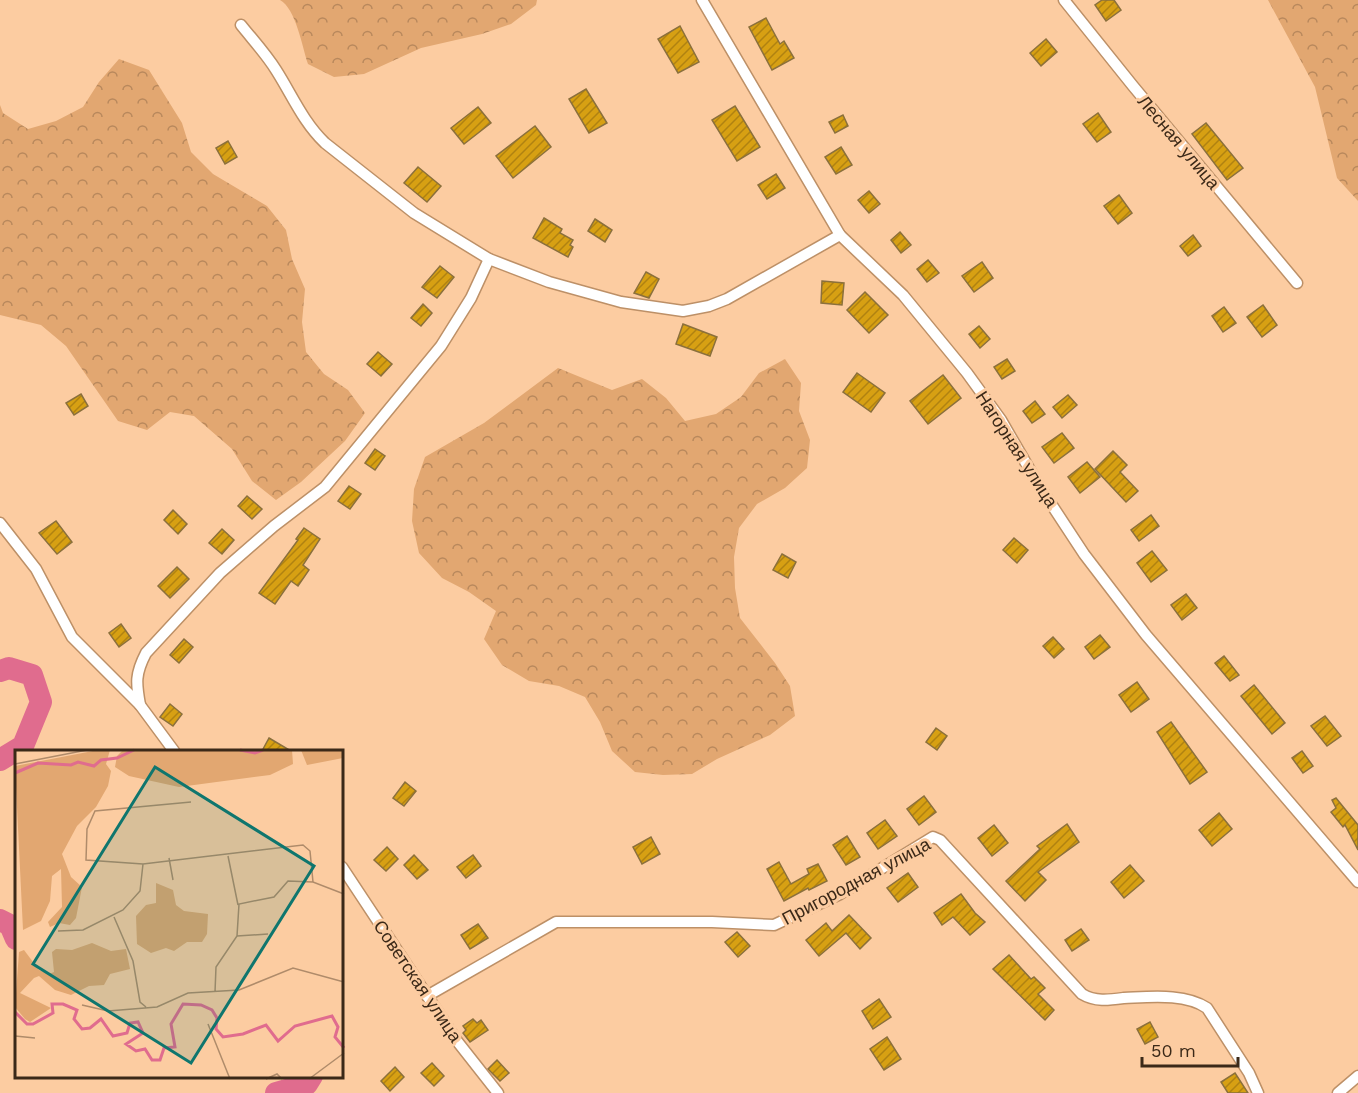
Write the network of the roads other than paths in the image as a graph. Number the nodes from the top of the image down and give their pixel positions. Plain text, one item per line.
1 (702, 0) edge
2 (1064, 0) edge
3 (241, 26) dead end
4 (840, 235) junction
5 (489, 259) junction
6 (1297, 283) dead end
7 (0, 524) edge
8 (140, 705) junction
9 (173, 750) edge
10 (344, 870) edge
11 (1358, 882) edge
12 (427, 996) junction
13 (1358, 1076) edge
14 (498, 1093) edge
15 (1258, 1093) edge
16 (1338, 1093) edge

1 - 4 street, Нагорная улица
2 - 6 street, Лесная улица
3 - 5 street
4 - 5 street
4 - 11 street, Нагорная улица
5 - 8 street
7 - 8 street
8 - 9 street
10 - 12 street, Советская улица
12 - 14 street, Советская улица
12 - 15 street, Пригородная улица
13 - 16 street

